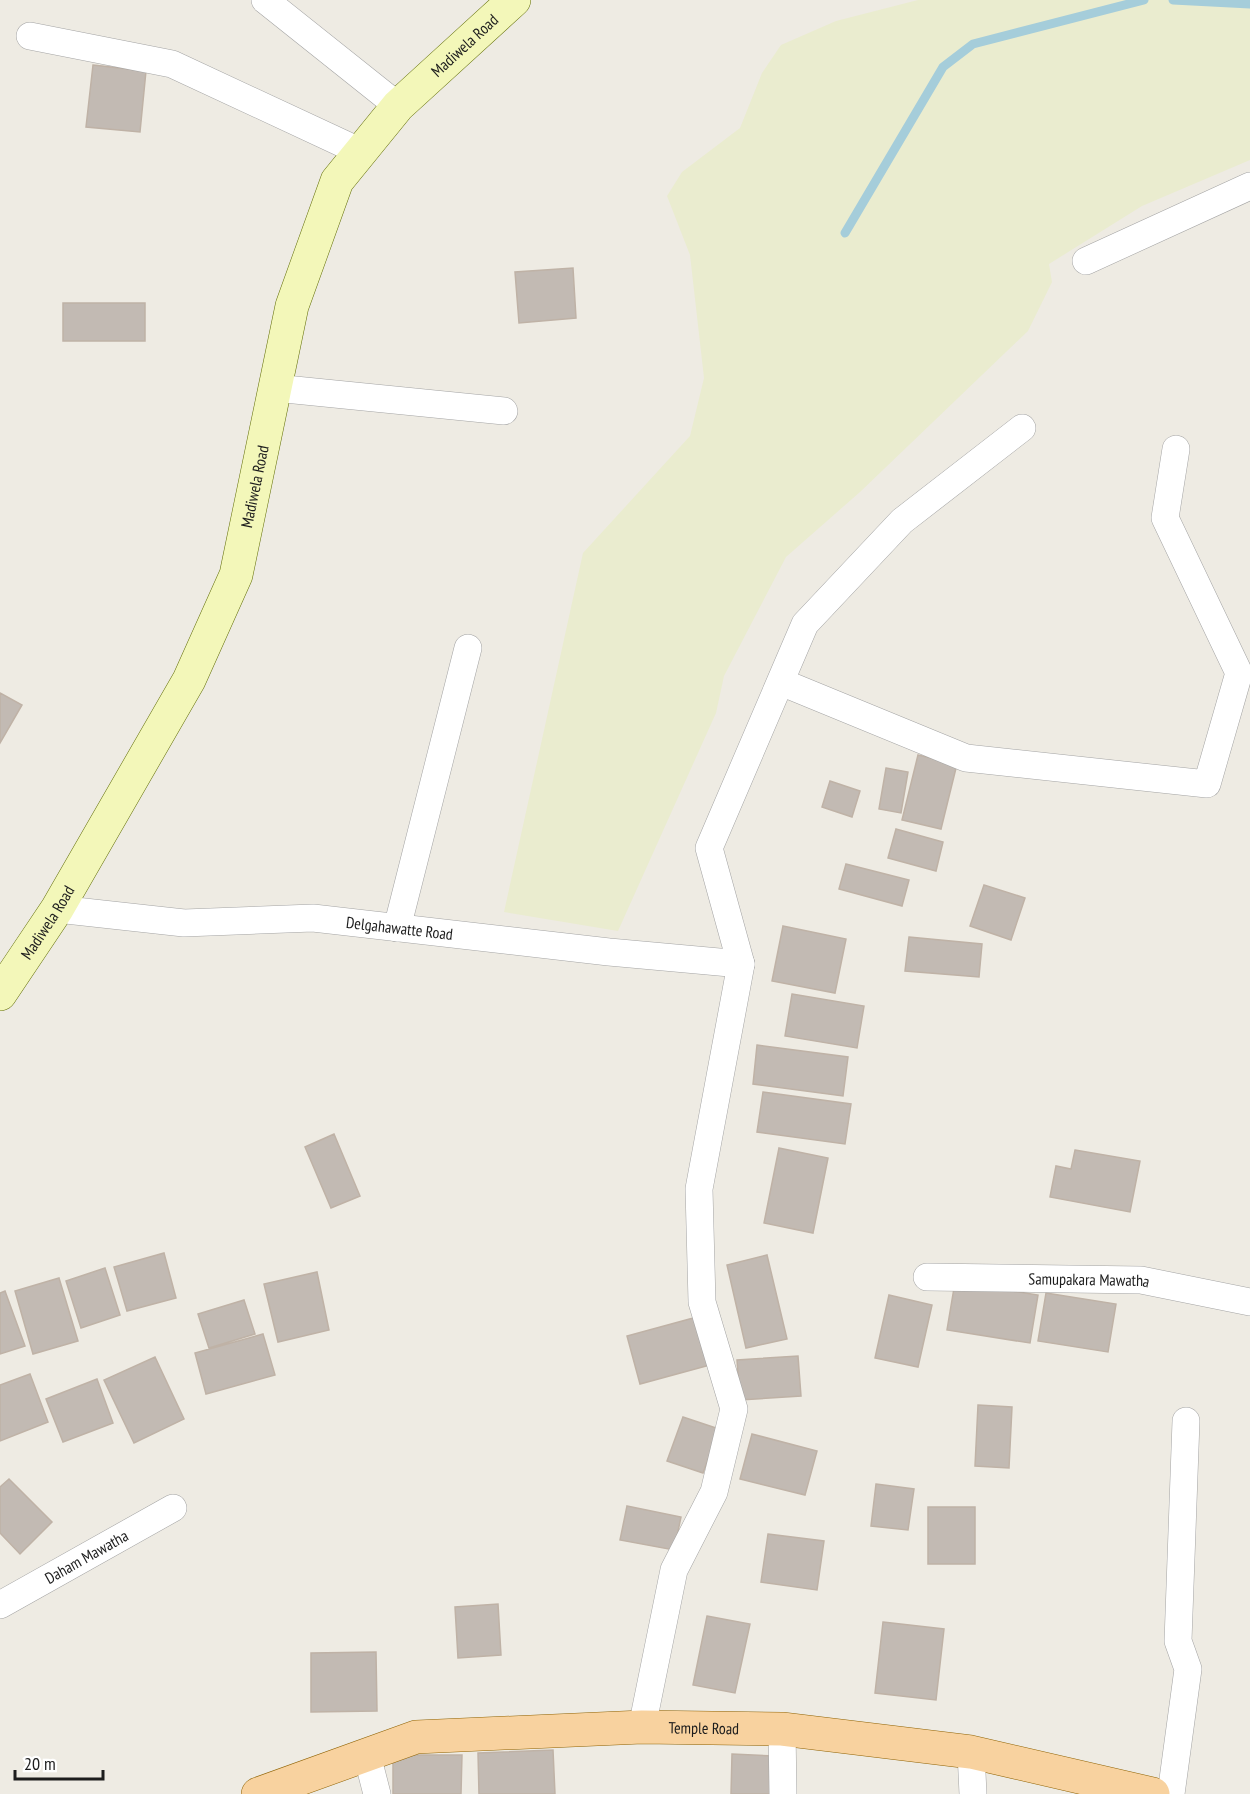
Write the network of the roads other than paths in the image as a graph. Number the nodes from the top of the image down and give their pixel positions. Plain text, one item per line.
1 (265, 0) edge
2 (514, 0) edge
3 (30, 36) dead end
4 (398, 106) junction
5 (362, 152) junction
6 (1250, 186) edge
7 (1086, 261) dead end
8 (275, 388) junction
9 (504, 411) dead end
10 (1022, 428) dead end
11 (1176, 449) dead end
12 (468, 648) dead end
13 (1245, 677) edge
14 (781, 682) junction
15 (57, 909) junction
16 (398, 928) junction
17 (741, 964) junction
18 (0, 994) edge
19 (927, 1277) dead end
20 (1250, 1302) edge
21 (1186, 1421) dead end
22 (172, 1508) dead end
23 (0, 1605) edge
24 (642, 1727) junction
25 (782, 1729) junction
26 (970, 1752) junction
27 (367, 1755) junction
28 (258, 1794) edge
29 (377, 1794) edge
30 (783, 1794) edge
31 (973, 1794) edge
32 (1153, 1794) edge
33 (1171, 1794) edge

1 - 4 street
2 - 4 main road, Madiwela Road
3 - 5 street
4 - 5 main road, Madiwela Road
5 - 8 main road, Madiwela Road
6 - 7 street
8 - 9 street
8 - 15 main road, Madiwela Road
10 - 14 street
11 - 13 street
12 - 16 street
13 - 14 street
14 - 17 street
15 - 16 street, Delgahawatte Road
15 - 18 main road, Madiwela Road
16 - 17 street, Delgahawatte Road
17 - 24 street
19 - 20 street, Samupakara Mawatha
21 - 33 street
22 - 23 street, Daham Mawatha
24 - 25 main road, Temple Road
24 - 27 main road, Temple Road
25 - 26 main road, Temple Road
25 - 30 street
26 - 31 street
26 - 32 main road, Temple Road
27 - 28 main road, Temple Road
27 - 29 street

